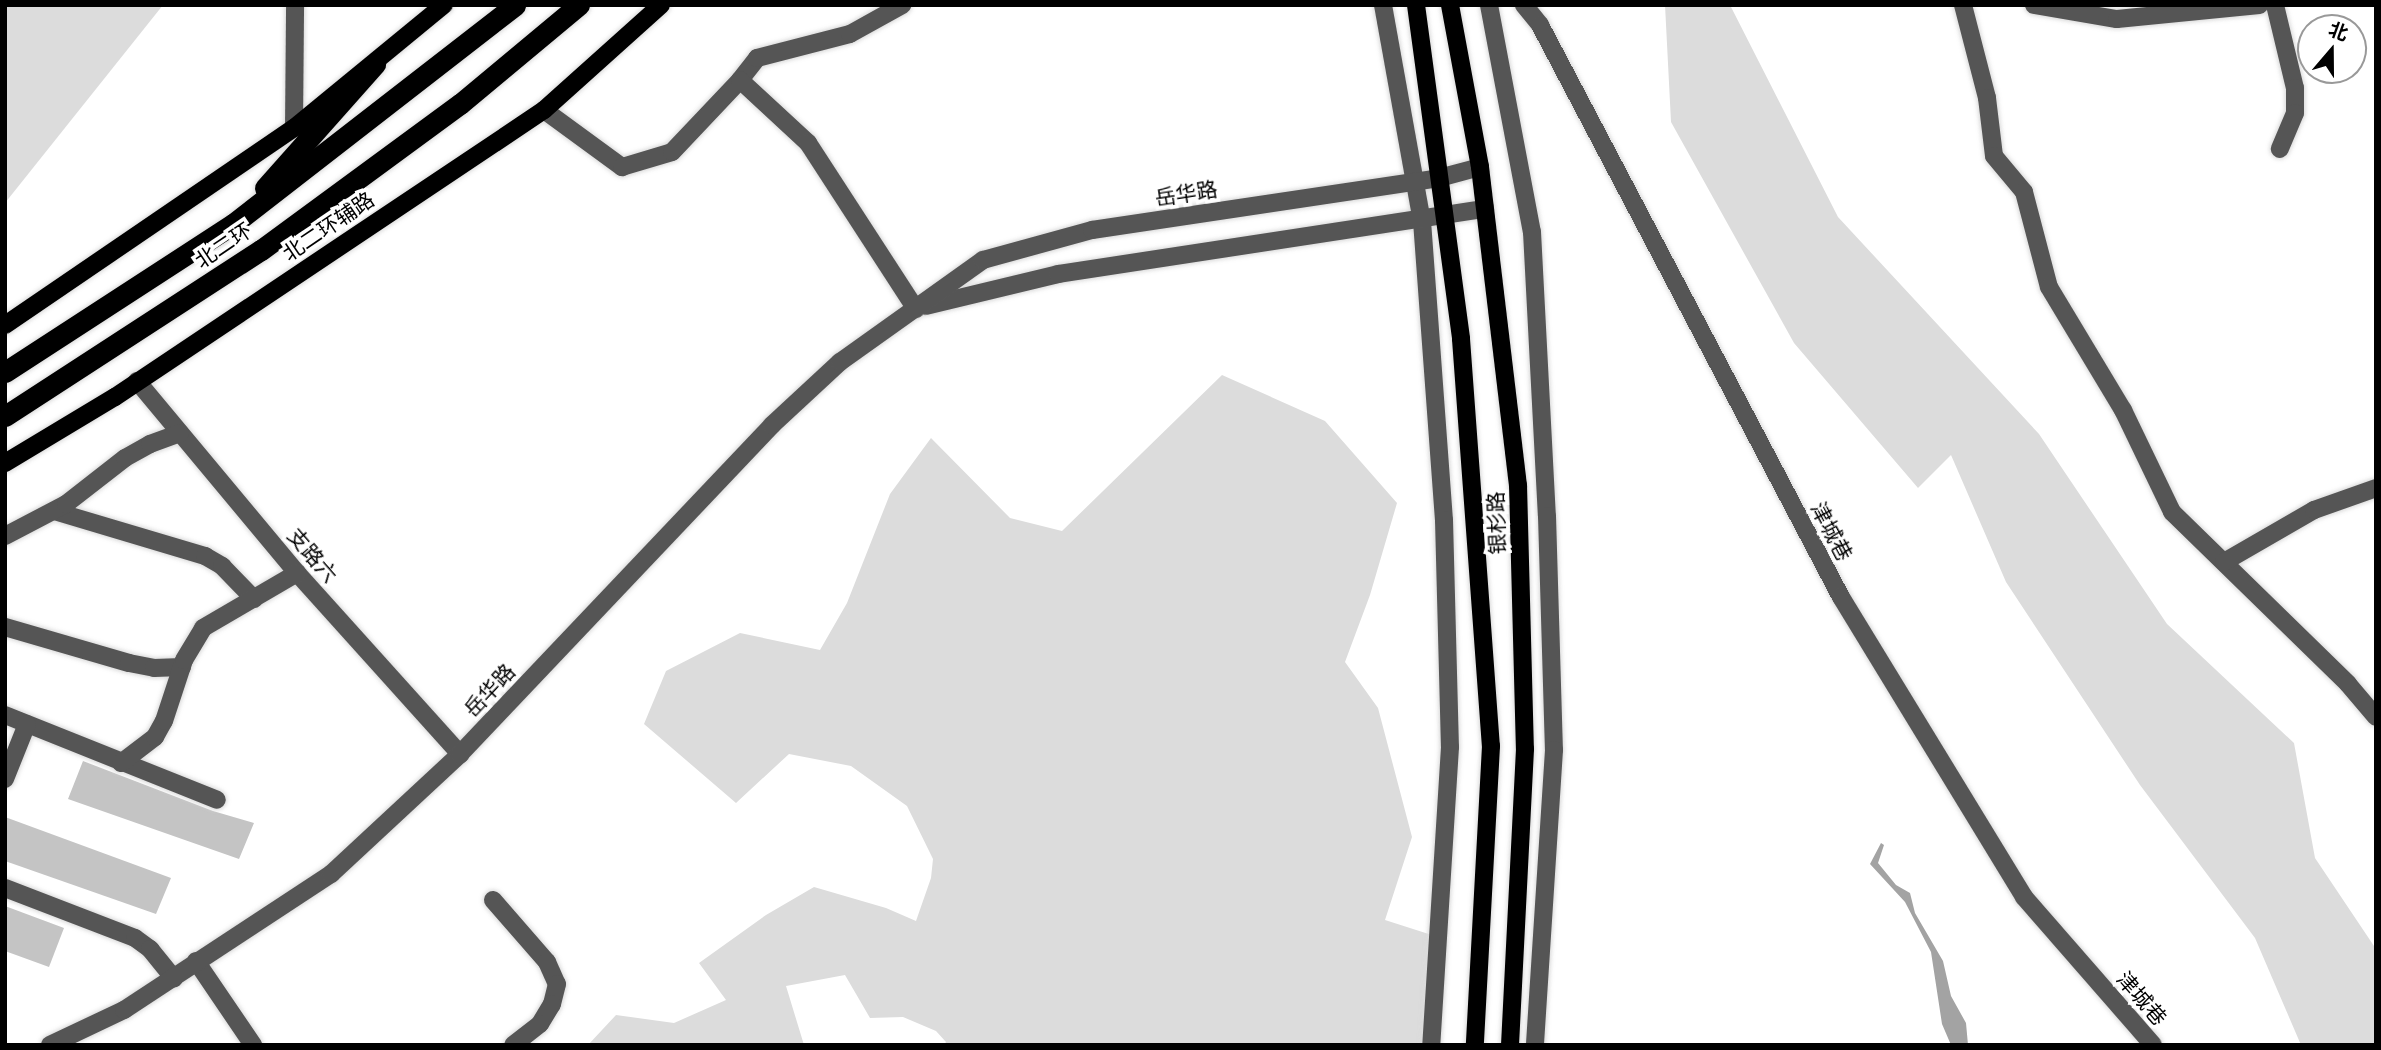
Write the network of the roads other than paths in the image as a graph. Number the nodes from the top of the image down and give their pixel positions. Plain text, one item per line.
1 (295, 5) edge
2 (444, 5) edge
3 (516, 5) edge
4 (579, 5) edge
5 (661, 5) edge
6 (902, 5) edge
7 (1383, 5) edge
8 (1416, 5) edge
9 (1450, 5) edge
10 (1489, 5) edge
11 (1524, 5) edge
12 (1963, 5) edge
13 (2034, 5) edge
14 (2259, 5) edge
15 (2275, 5) edge
16 (375, 64) junction
17 (740, 80) junction
18 (544, 110) junction
19 (294, 128) junction
20 (2280, 149) dead end
21 (1480, 167) junction
22 (1439, 178) junction
23 (1415, 181) junction
24 (1485, 209) junction
25 (1446, 217) junction
26 (1422, 221) junction
27 (233, 224) junction
28 (916, 309) junction
29 (5, 325) edge
30 (5, 372) edge
31 (137, 381) junction
32 (5, 416) edge
33 (180, 433) junction
34 (5, 463) edge
35 (2376, 488) edge
36 (54, 511) junction
37 (5, 536) edge
38 (2224, 562) junction
39 (297, 573) junction
40 (254, 599) junction
41 (5, 627) edge
42 (182, 667) junction
43 (5, 715) edge
44 (2376, 717) edge
45 (27, 724) junction
46 (460, 754) junction
47 (121, 763) junction
48 (5, 779) edge
49 (217, 800) dead end
50 (5, 888) edge
51 (493, 900) dead end
52 (196, 961) junction
53 (174, 979) junction
54 (50, 1045) edge
55 (253, 1045) edge
56 (513, 1045) edge
57 (1431, 1045) edge
58 (1475, 1045) edge
59 (1510, 1045) edge
60 (1535, 1045) edge
61 (2153, 1045) edge

1 - 19 street
2 - 16 main road
3 - 27 highway, 北二环
4 - 32 highway, 北二环
5 - 18 main road, 北二环辅路
6 - 17 street
7 - 23 street
8 - 22 main road, 银杉路
9 - 21 main road, 银杉路
10 - 60 street
11 - 61 street, 津城巷
12 - 38 street
13 - 14 street
15 - 20 street
16 - 19 main road
16 - 27 highway
17 - 18 street
17 - 28 street
18 - 31 main road, 北二环辅路
19 - 29 main road
21 - 22 street, 岳华路
21 - 24 main road, 银杉路
22 - 23 street, 岳华路
22 - 25 main road, 银杉路
23 - 26 street
23 - 28 street, 岳华路
24 - 25 street, 岳华路
24 - 59 main road, 银杉路
25 - 26 street, 岳华路
25 - 58 main road, 银杉路
26 - 28 street, 岳华路
26 - 57 street
27 - 30 highway, 北二环
28 - 46 street, 岳华路
31 - 33 street, 支路六
31 - 34 main road, 北二环辅路
33 - 36 street
33 - 39 street, 支路六
35 - 38 street
36 - 37 street
36 - 40 street
38 - 44 street
39 - 40 street
39 - 46 street, 支路六
40 - 42 street
41 - 42 street
42 - 47 street
43 - 45 street
45 - 47 street
45 - 48 street
46 - 52 street, 岳华路
47 - 49 street
50 - 53 street
51 - 56 street
52 - 53 street, 岳华路
52 - 55 street
53 - 54 street, 岳华路

